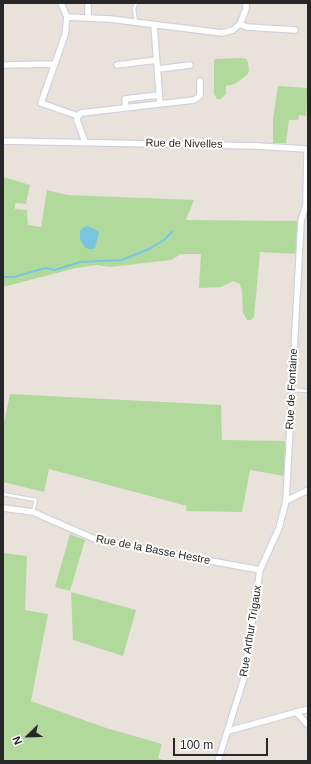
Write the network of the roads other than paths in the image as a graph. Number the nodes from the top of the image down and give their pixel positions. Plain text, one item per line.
1 (61, 3) edge
2 (88, 3) edge
3 (136, 3) edge
4 (246, 3) edge
5 (67, 17) junction
6 (88, 18) junction
7 (136, 23) junction
8 (240, 24) junction
9 (154, 25) junction
10 (295, 30) dead end
11 (156, 60) junction
12 (54, 64) junction
13 (3, 65) edge
14 (117, 65) dead end
15 (190, 65) dead end
16 (158, 69) junction
17 (200, 81) dead end
18 (159, 95) junction
19 (160, 104) junction
20 (126, 108) junction
21 (78, 116) junction
22 (3, 141) edge
23 (85, 142) junction
24 (307, 205) edge
25 (292, 390) junction
26 (308, 391) edge
27 (308, 490) edge
28 (3, 494) edge
29 (286, 501) junction
30 (3, 508) edge
31 (33, 512) junction
32 (260, 570) junction
33 (308, 709) edge
34 (296, 712) junction
35 (308, 725) edge
36 (228, 731) junction
37 (218, 761) edge

1 - 5 street
2 - 6 street
3 - 7 lane
4 - 8 street
5 - 6 street
5 - 12 street
6 - 7 street
7 - 9 street
8 - 9 street
8 - 10 street
9 - 11 street
11 - 14 street
11 - 16 street
12 - 13 street
12 - 21 street
15 - 16 street
16 - 18 street
17 - 19 street
18 - 19 street
18 - 20 street
19 - 20 street
20 - 21 street
21 - 23 street
22 - 23 street, Rue de Nivelles
23 - 24 street, Rue de Nivelles
24 - 25 street, Rue de Fontaine
25 - 26 lane
25 - 29 street, Rue de Fontaine
27 - 29 street
28 - 31 lane
29 - 32 street, Rue de Fontaine
30 - 31 street, Rue de la Basse Hestre
31 - 32 street, Rue de la Basse Hestre
32 - 36 street, Rue Arthur Trigaux
33 - 34 street
34 - 35 street
34 - 36 street
36 - 37 street, Rue Arthur Trigaux

